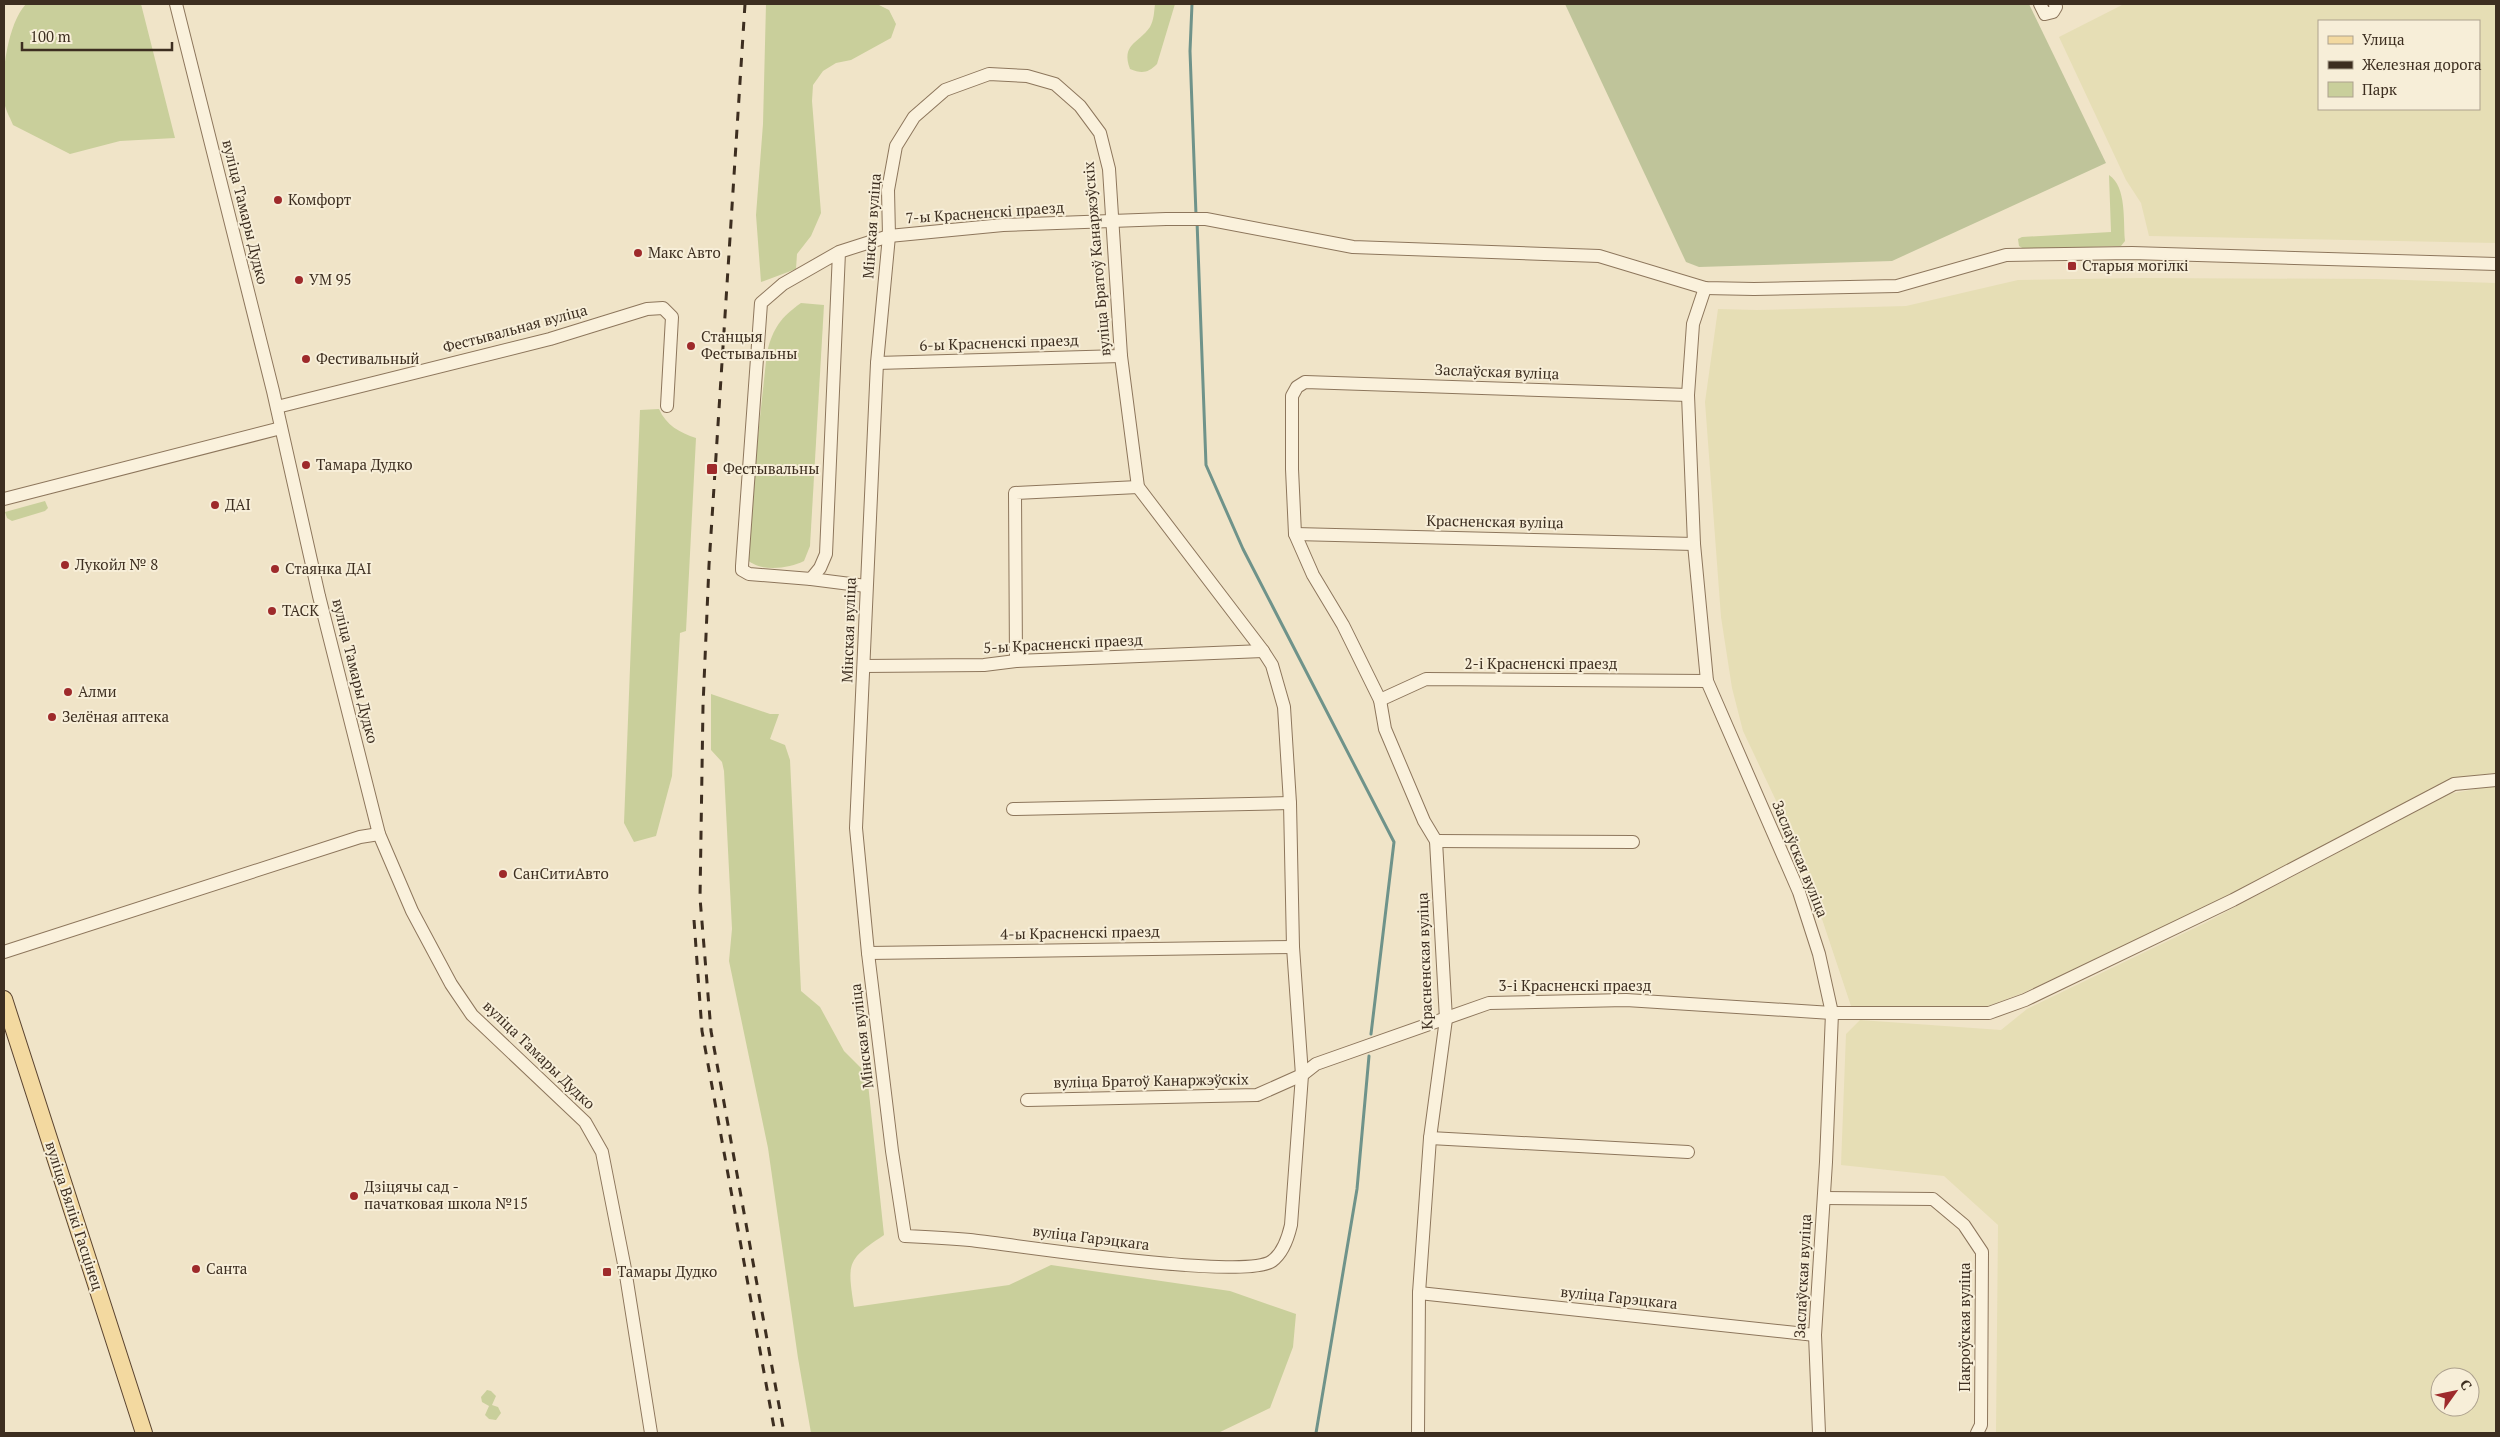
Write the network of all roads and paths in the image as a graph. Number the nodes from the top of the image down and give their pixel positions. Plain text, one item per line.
1 (176, 4) edge
2 (2040, 4) edge
3 (2055, 4) edge
4 (989, 74) joint
5 (1112, 222) junction
6 (889, 236) junction
7 (839, 252) junction
8 (2496, 264) edge
9 (1705, 288) junction
10 (1122, 356) junction
11 (877, 363) junction
12 (1305, 382) joint
13 (1688, 395) junction
14 (667, 406) dead end
15 (277, 407) junction
16 (281, 428) junction
17 (1138, 487) junction
18 (4, 500) edge
19 (1295, 534) junction
20 (1694, 544) junction
21 (811, 579) junction
22 (866, 586) junction
23 (1263, 651) junction
24 (1016, 661) junction
25 (864, 666) junction
26 (1707, 681) junction
27 (1380, 700) junction
28 (2496, 780) edge
29 (1290, 803) junction
30 (1013, 809) dead end
31 (379, 834) junction
32 (1436, 841) junction
33 (1632, 842) dead end
34 (1293, 947) junction
35 (4, 952) edge
36 (868, 953) junction
37 (4, 999) edge
38 (1832, 1013) junction
39 (1446, 1019) junction
40 (1302, 1075) junction
41 (1027, 1100) dead end
42 (1430, 1138) junction
43 (1688, 1152) dead end
44 (1824, 1198) junction
45 (905, 1236) joint
46 (1419, 1293) junction
47 (1815, 1335) junction
48 (144, 1433) edge
49 (651, 1433) edge
50 (1418, 1433) edge
51 (1819, 1433) edge
52 (1978, 1433) edge

1 - 15 street, вуліца Тамары Дудко
2 - 3 street
4 - 5 street, вуліца Братоў Канаржэўскіх
4 - 6 street, Мінская вуліца
5 - 6 street, 7-ы Красненскі праезд
5 - 9 street, 7-ы Красненскі праезд
5 - 10 street, вуліца Братоў Канаржэўскіх
6 - 7 street, 7-ы Красненскі праезд
6 - 11 street, Мінская вуліца
7 - 21 street
7 - 21 street, 7-ы Красненскі праезд
8 - 9 street, 7-ы Красненскі праезд
9 - 13 street, Заслаўская вуліца
10 - 11 street, 6-ы Красненскі праезд
10 - 17 street, вуліца Братоў Канаржэўскіх
11 - 22 street, Мінская вуліца
12 - 13 street, Заслаўская вуліца
12 - 19 street, Красненская вуліца
13 - 20 street, Заслаўская вуліца
14 - 15 street, Фестывальная вуліца
15 - 16 street, вуліца Тамары Дудко
16 - 18 street
16 - 31 street, вуліца Тамары Дудко
17 - 23 street
17 - 24 street
19 - 20 street, Красненская вуліца
19 - 27 street, Красненская вуліца
20 - 26 street, Заслаўская вуліца
21 - 22 street
22 - 25 street, Мінская вуліца
23 - 24 street, 5-ы Красненскі праезд
23 - 29 street
24 - 25 street, 5-ы Красненскі праезд
25 - 36 street, Мінская вуліца
26 - 27 street, 2-і Красненскі праезд
26 - 38 street, Заслаўская вуліца
27 - 32 street, Красненская вуліца
28 - 38 street, 3-і Красненскі праезд
29 - 30 street
29 - 34 street
31 - 35 street
31 - 49 street, вуліца Тамары Дудко
32 - 33 street
32 - 39 street, Красненская вуліца
34 - 36 street, 4-ы Красненскі праезд
34 - 40 street
36 - 45 street, Мінская вуліца
37 - 48 main road, вуліца Вялікі Гасцінец
38 - 39 street, 3-і Красненскі праезд
38 - 44 street, Заслаўская вуліца
39 - 40 street, 3-і Красненскі праезд
39 - 42 street, Красненская вуліца
40 - 41 street, вуліца Братоў Канаржэўскіх
40 - 45 street, вуліца Гарэцкага
42 - 43 street
42 - 46 street, Красненская вуліца
44 - 47 street, Заслаўская вуліца
44 - 52 street, Пакроўская вуліца
46 - 47 street, вуліца Гарэцкага
46 - 50 street, Красненская вуліца
47 - 51 street, Заслаўская вуліца

